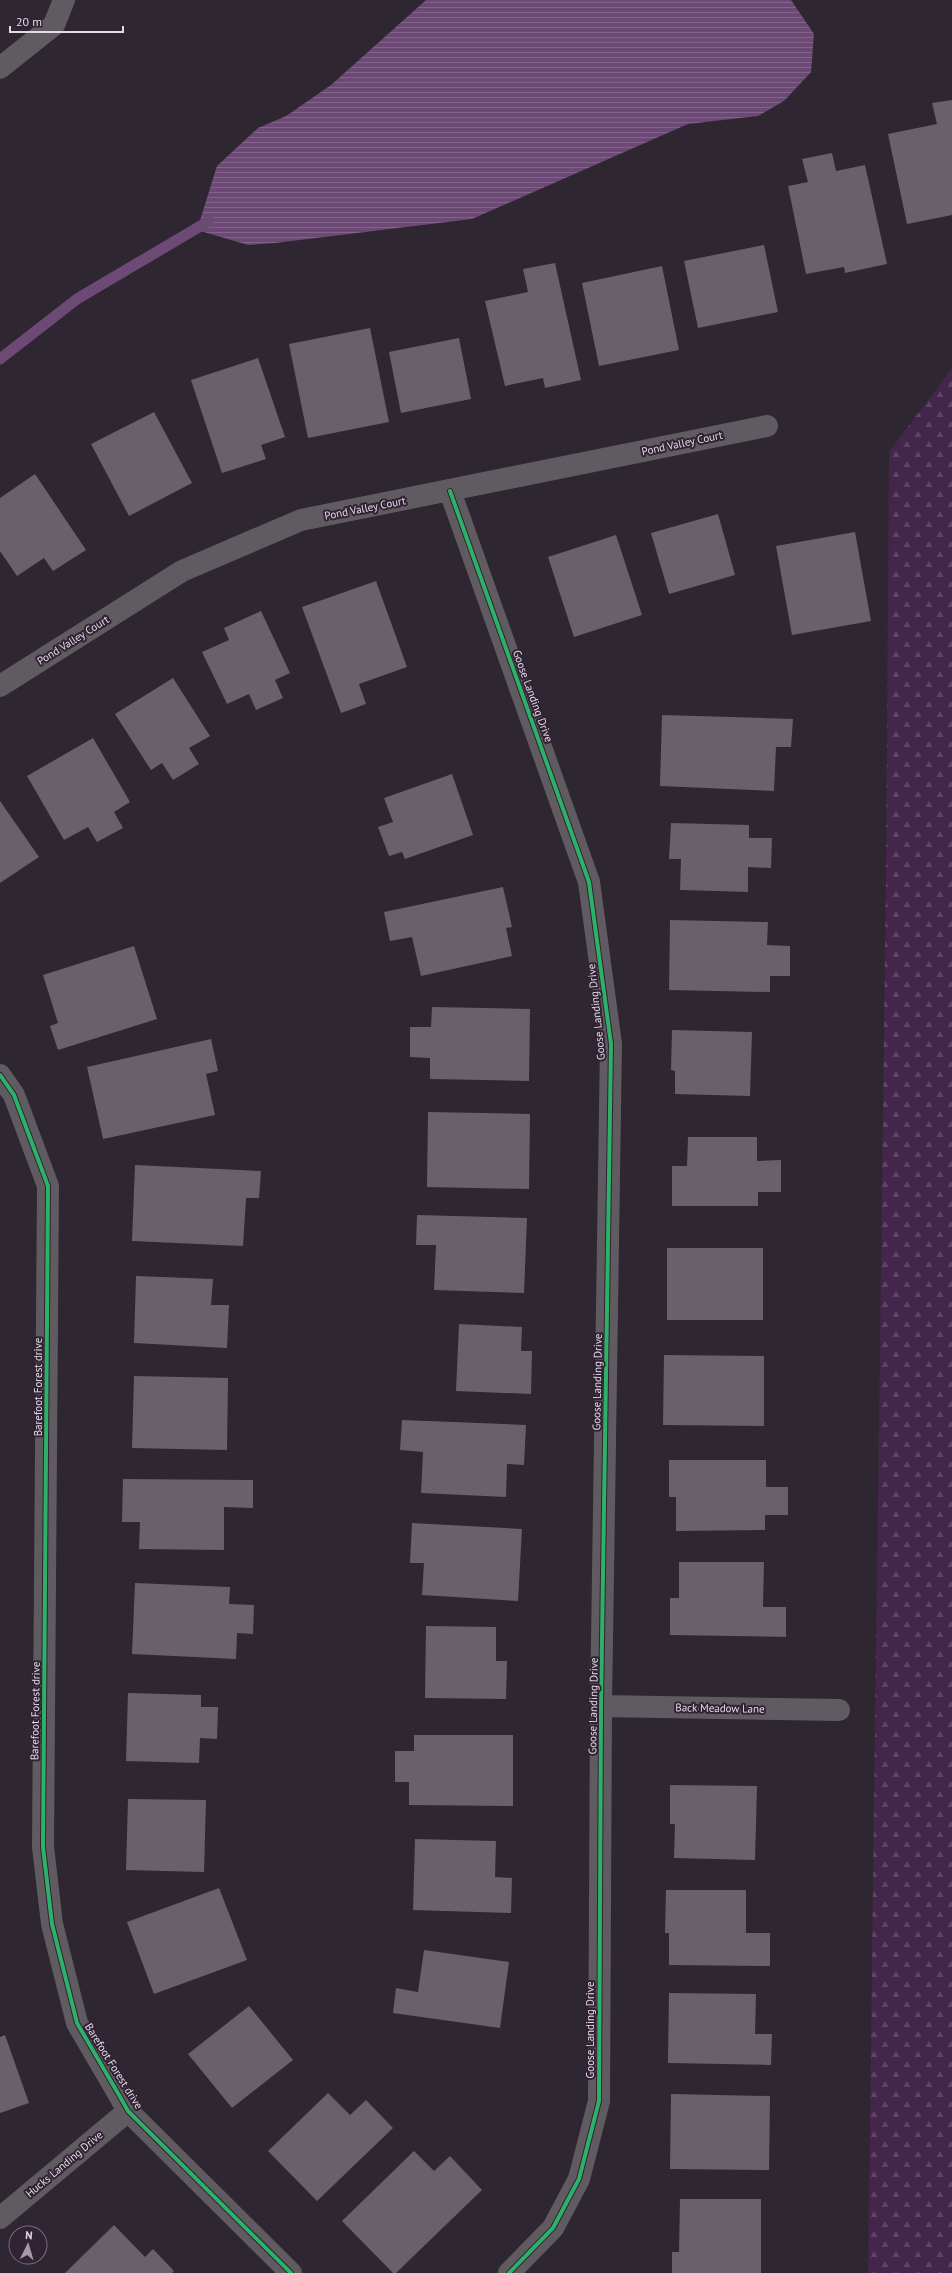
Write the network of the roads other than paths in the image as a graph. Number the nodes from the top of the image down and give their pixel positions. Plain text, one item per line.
1 (64, 0) edge
2 (0, 68) edge
3 (767, 426) dead end
4 (450, 491) junction
5 (0, 686) edge
6 (0, 1075) edge
7 (601, 1706) junction
8 (839, 1710) dead end
9 (128, 2111) junction
10 (0, 2218) edge
11 (291, 2273) edge
12 (509, 2273) edge

1 - 2 street
3 - 4 street, Pond Valley Court
4 - 5 street, Pond Valley Court
4 - 7 street, Goose Landing Drive
6 - 9 street, Barefoot Forest drive
7 - 8 street, Back Meadow Lane
7 - 12 street, Goose Landing Drive
9 - 10 street, Hucks Landing Drive
9 - 11 street, Barefoot Forest drive

